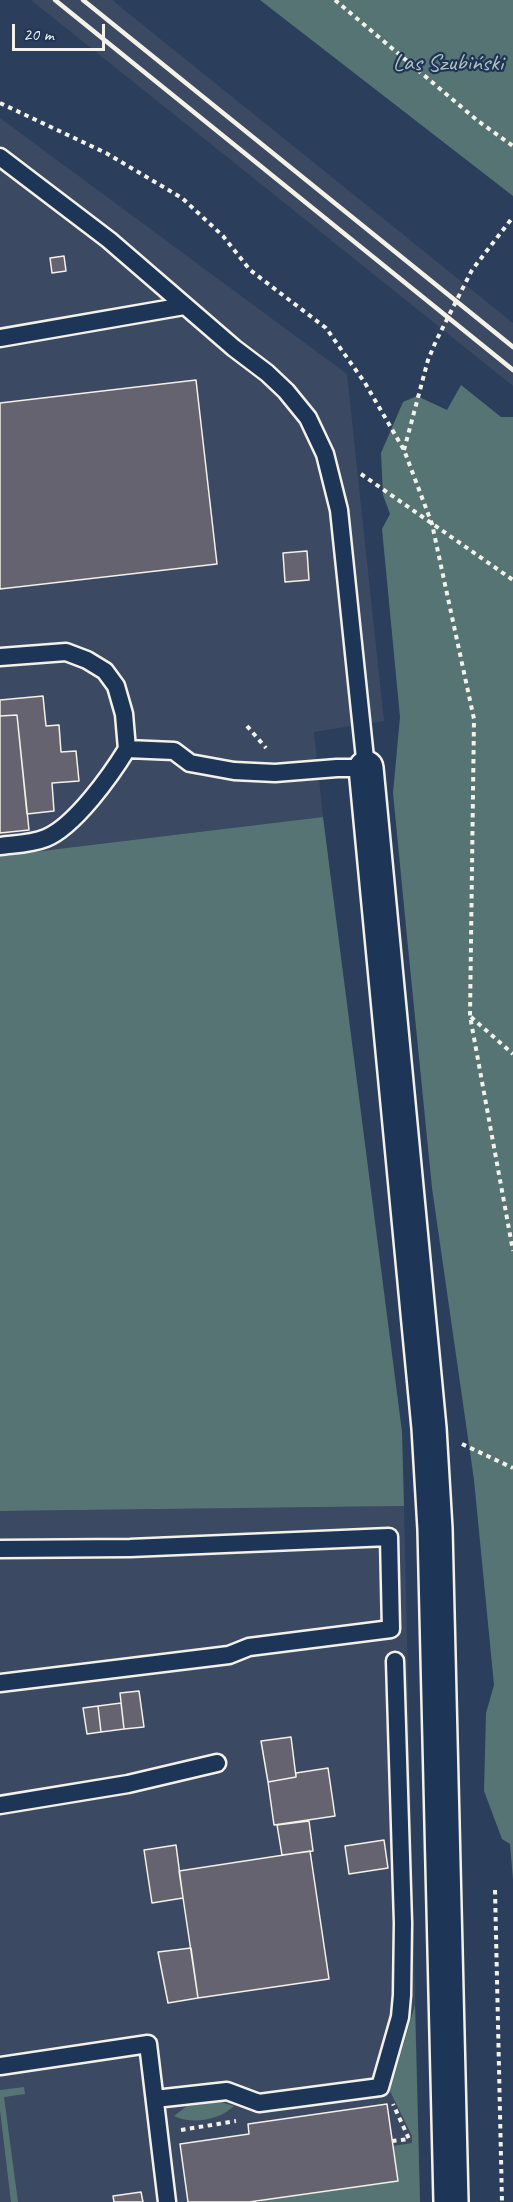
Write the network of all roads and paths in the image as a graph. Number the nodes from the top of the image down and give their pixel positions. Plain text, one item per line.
1 (335, 0) edge
2 (0, 103) edge
3 (513, 146) edge
4 (0, 157) edge
5 (513, 217) edge
6 (184, 306) junction
7 (0, 339) edge
8 (404, 450) junction
9 (361, 474) dead end
10 (432, 524) junction
11 (513, 580) edge
12 (0, 657) edge
13 (127, 749) junction
14 (366, 768) junction
15 (0, 846) edge
16 (470, 1016) junction
17 (513, 1054) edge
18 (513, 1251) edge
19 (429, 1428) junction
20 (513, 1468) edge
21 (0, 1549) edge
22 (395, 1661) dead end
23 (0, 1683) edge
24 (217, 1763) dead end
25 (0, 1805) edge
26 (495, 1890) dead end
27 (0, 2066) edge
28 (380, 2086) junction
29 (155, 2099) junction
30 (259, 2103) junction
31 (174, 2131) dead end
32 (392, 2141) dead end
33 (167, 2202) edge
34 (451, 2202) edge
35 (502, 2202) edge

1 - 3 path
2 - 8 path
4 - 6 lane
5 - 8 path
6 - 7 lane
6 - 14 lane
8 - 10 path
9 - 10 path
10 - 11 path
10 - 16 path
12 - 13 lane
13 - 14 lane
13 - 15 lane
14 - 19 street
16 - 17 path
16 - 18 path
19 - 20 path
19 - 34 street
21 - 23 lane
22 - 28 lane
24 - 25 lane
26 - 35 path
27 - 29 lane
28 - 30 lane
28 - 32 path
29 - 30 lane
29 - 33 lane
30 - 31 path

